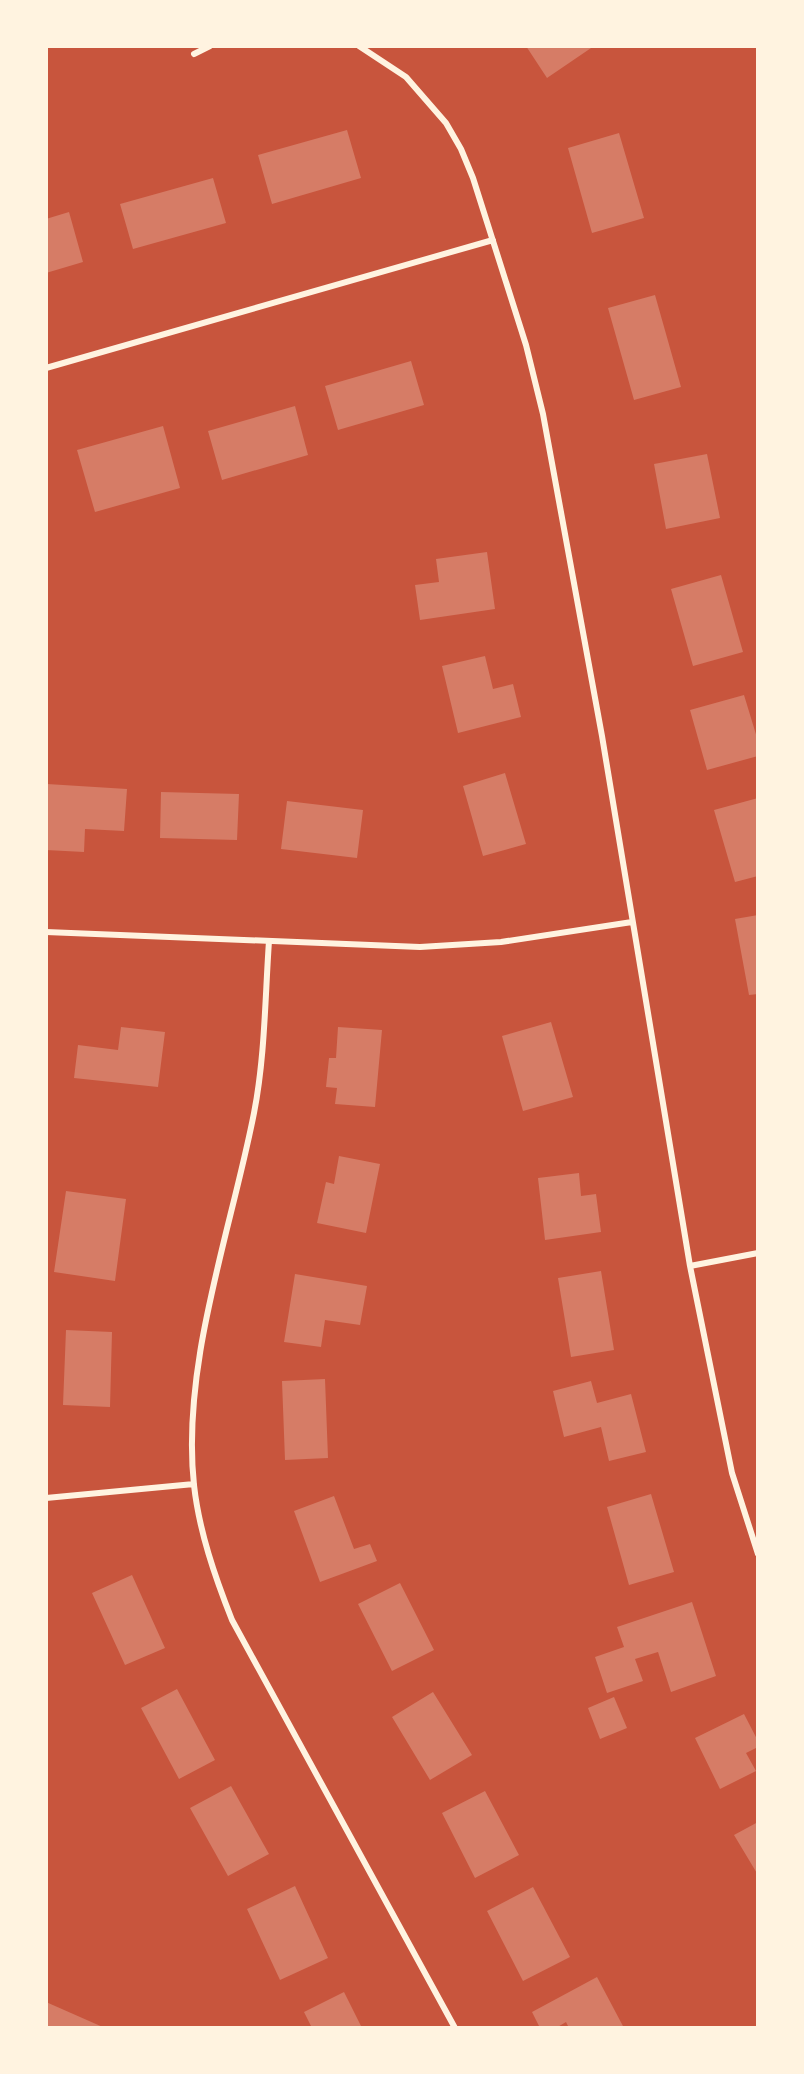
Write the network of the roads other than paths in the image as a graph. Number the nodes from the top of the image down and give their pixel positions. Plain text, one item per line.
1 (210, 46) edge
2 (359, 46) edge
3 (194, 54) dead end
4 (493, 240) junction
5 (46, 368) edge
6 (632, 922) junction
7 (46, 933) edge
8 (269, 941) junction
9 (758, 1253) edge
10 (690, 1266) junction
11 (194, 1484) junction
12 (46, 1498) edge
13 (758, 1554) edge
14 (455, 2028) edge

1 - 3 street
2 - 4 street
4 - 5 street
4 - 6 street
6 - 8 street
6 - 10 street
7 - 8 street
8 - 11 street
9 - 10 street
10 - 13 street
11 - 12 street
11 - 14 street

